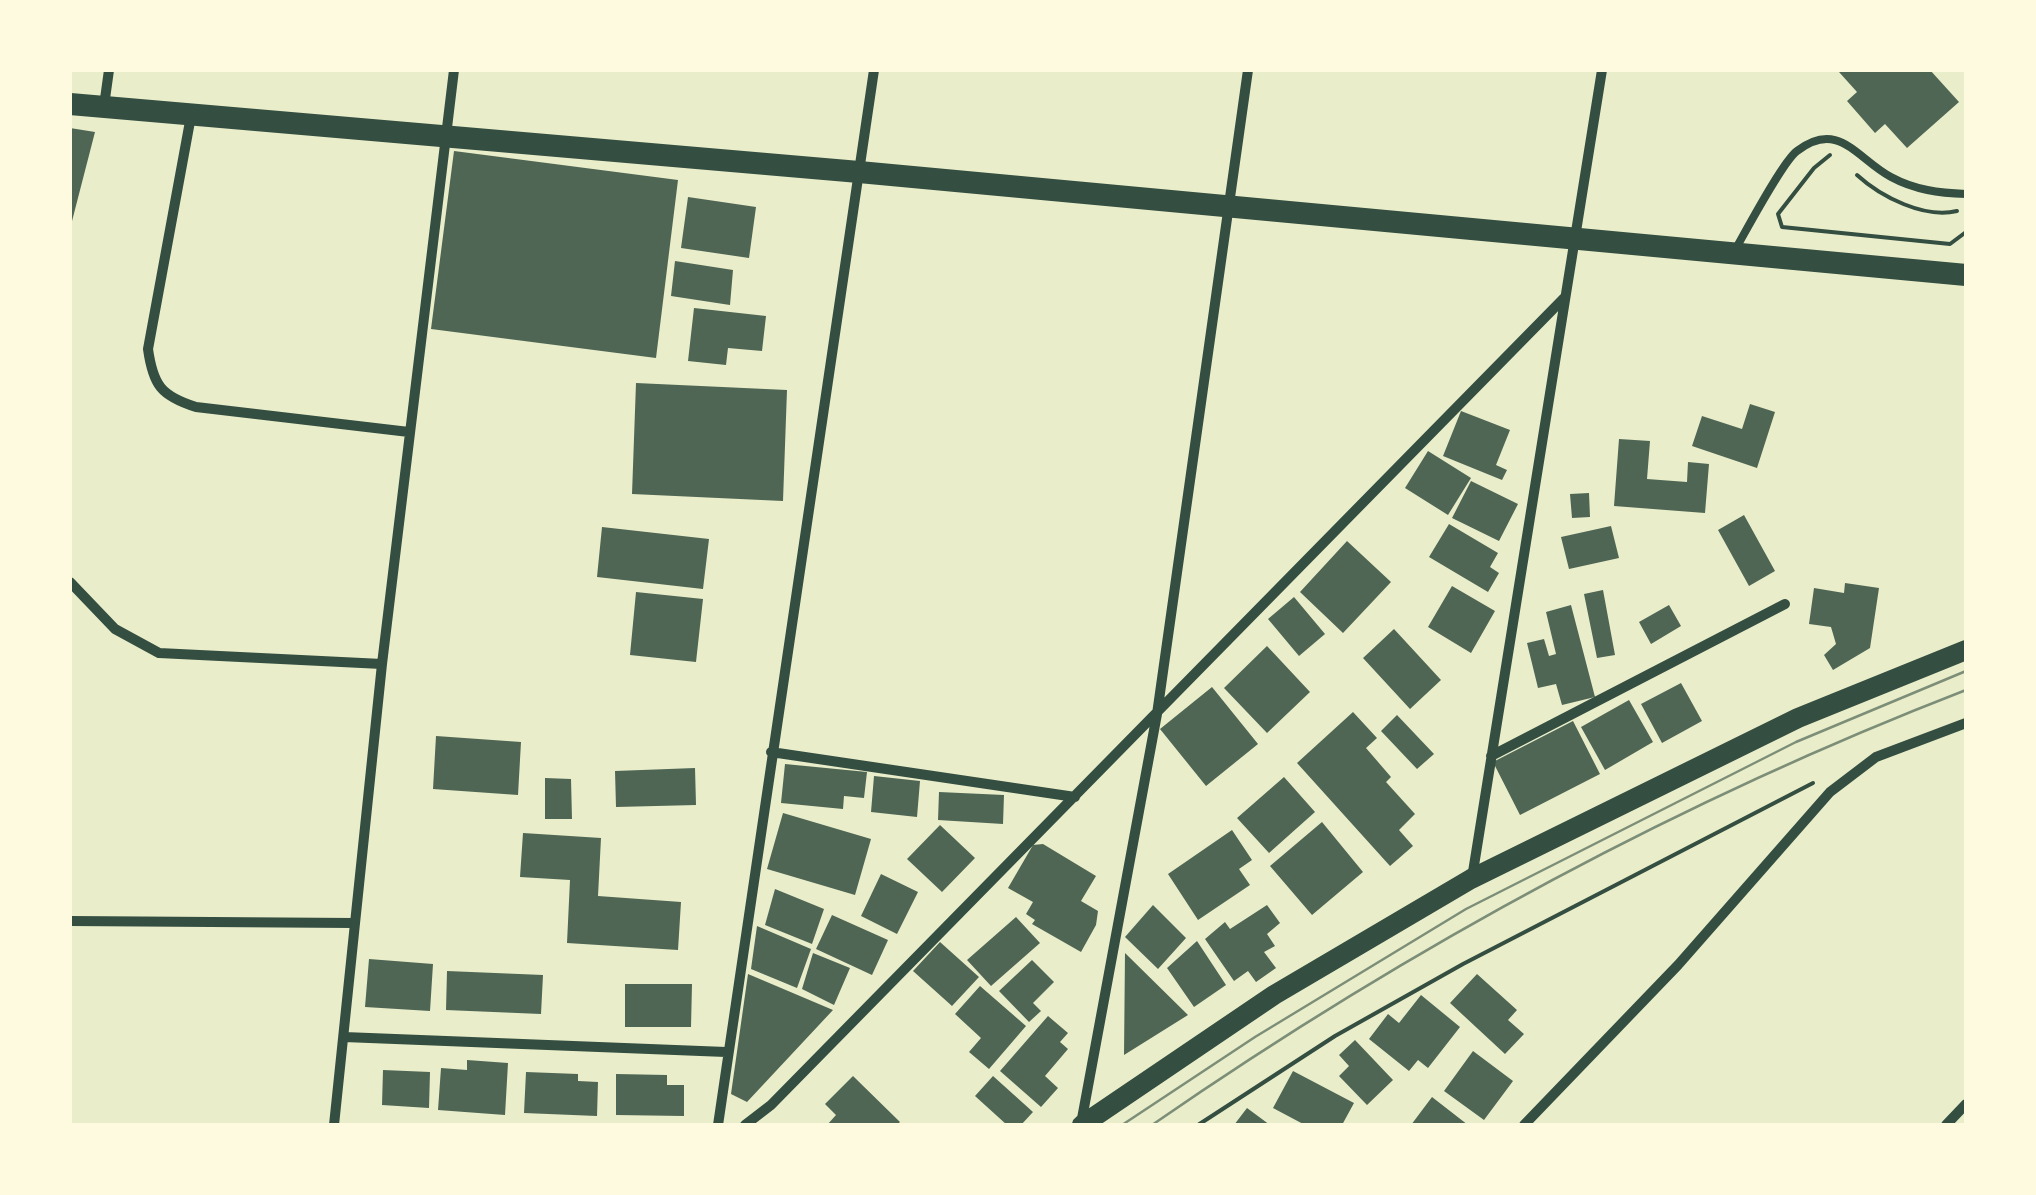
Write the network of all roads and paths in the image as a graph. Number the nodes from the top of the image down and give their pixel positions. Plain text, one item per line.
1 (109, 70) edge
2 (454, 70) edge
3 (874, 70) edge
4 (1248, 70) edge
5 (1602, 70) edge
6 (70, 104) edge
7 (104, 107) junction
8 (191, 115) junction
9 (444, 138) junction
10 (1831, 155) dead end
11 (859, 172) junction
12 (1966, 194) edge
13 (1228, 206) junction
14 (1966, 232) edge
15 (1576, 239) junction
16 (1732, 254) junction
17 (1966, 275) edge
18 (1565, 297) junction
19 (409, 432) junction
20 (70, 582) edge
21 (1784, 604) dead end
22 (1966, 650) edge
23 (382, 664) junction
24 (1157, 714) junction
25 (1966, 723) edge
26 (772, 752) junction
27 (1492, 756) junction
28 (1822, 779) dead end
29 (1075, 798) junction
30 (1472, 880) junction
31 (70, 921) edge
32 (353, 923) junction
33 (344, 1037) junction
34 (726, 1052) junction
35 (1966, 1104) edge
36 (334, 1125) edge
37 (718, 1125) edge
38 (745, 1125) edge
39 (1081, 1125) edge
40 (1198, 1125) edge
41 (1524, 1125) edge
42 (1946, 1125) edge

1 - 7 street
2 - 9 street
3 - 11 street
4 - 13 street
5 - 15 street
6 - 7 main road
7 - 8 main road
8 - 9 main road
8 - 19 street
9 - 11 main road
9 - 19 street
10 - 14 path
11 - 13 main road
11 - 26 street
12 - 16 lane
13 - 15 main road
13 - 24 street
15 - 16 main road
15 - 18 street
16 - 17 main road
18 - 24 street
18 - 27 street
19 - 23 street
20 - 23 street
21 - 27 street
22 - 30 main road
23 - 32 street
24 - 29 street
24 - 39 street
25 - 41 street
26 - 29 street
26 - 34 street
27 - 30 street
28 - 40 path
29 - 38 street
30 - 39 main road
31 - 32 street
32 - 33 street
33 - 34 street
33 - 36 street
34 - 37 street
35 - 42 street

